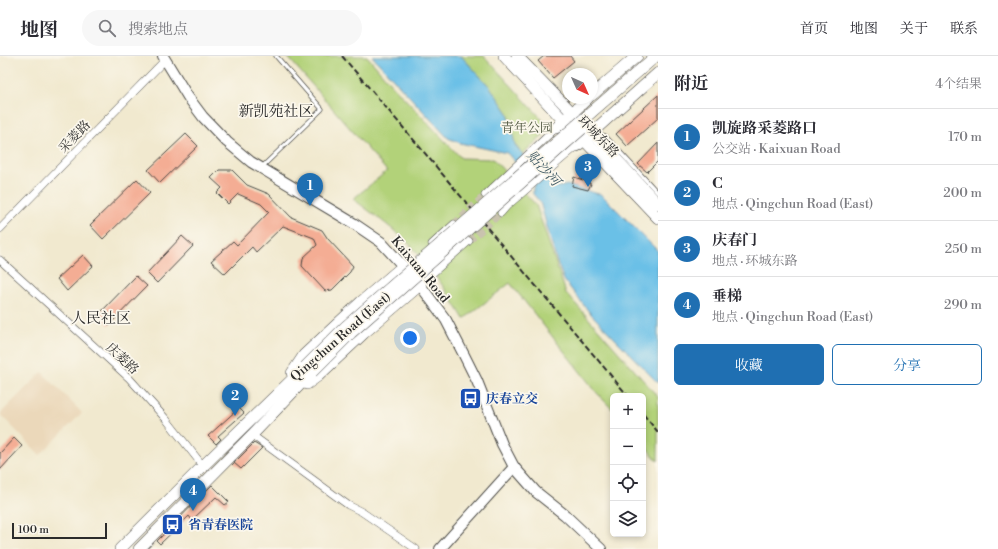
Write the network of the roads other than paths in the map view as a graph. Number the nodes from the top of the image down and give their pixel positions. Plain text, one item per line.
1 (276, 56) edge
2 (504, 56) edge
3 (517, 56) edge
4 (637, 56) edge
5 (656, 56) edge
6 (164, 58) edge
7 (658, 62) edge
8 (658, 73) edge
9 (598, 90) edge
10 (582, 104) edge
11 (572, 113) junction
12 (560, 124) junction
13 (584, 140) junction
14 (261, 168) junction
15 (658, 193) edge
16 (485, 195) tunnel mouth
17 (658, 204) edge
18 (501, 213) tunnel mouth
19 (658, 218) edge
20 (454, 224) tunnel mouth
21 (0, 229) edge
22 (469, 241) tunnel mouth
23 (0, 260) edge
24 (403, 266) junction
25 (420, 285) junction
26 (308, 369) junction
27 (278, 393) junction
28 (278, 407) junction
29 (252, 435) junction
30 (203, 466) junction
31 (514, 467) junction
32 (601, 547) edge
33 (120, 549) edge
34 (139, 549) edge
35 (416, 549) edge
36 (440, 549) edge

1 - 14 lane
2 - 12 main road, 环城东路
3 - 11 main road, 环城东路
4 - 9 main road
5 - 26 main road, bridge
6 - 14 main road, Kaixuan Road
6 - 21 street, 采菱路
7 - 26 main road, bridge
8 - 13 main road
10 - 11 main road
11 - 12 main road
11 - 13 main road, 环城东路
12 - 13 main road, 环城东路
12 - 16 street
13 - 15 lane
13 - 17 main road, 环城东路
13 - 18 street
13 - 19 main road, 环城东路
14 - 24 main road, Kaixuan Road
20 - 24 street
22 - 25 street
23 - 30 street, 庆菱路
24 - 25 main road, Kaixuan Road
24 - 27 main road, Qingchun Road (East)
25 - 28 main road, Qingchun Road (East)
25 - 31 main road, Kaixuan Road
26 - 27 main road, Qingchun Road (East)
26 - 28 main road, Qingchun Road (East)
27 - 30 main road, Qingchun Road (East)
28 - 29 main road, Qingchun Road (East)
29 - 34 main road, Qingchun Road (East)
29 - 35 street
30 - 33 main road, Qingchun Road (East)
31 - 32 main road, Kaixuan Road
31 - 36 main road

